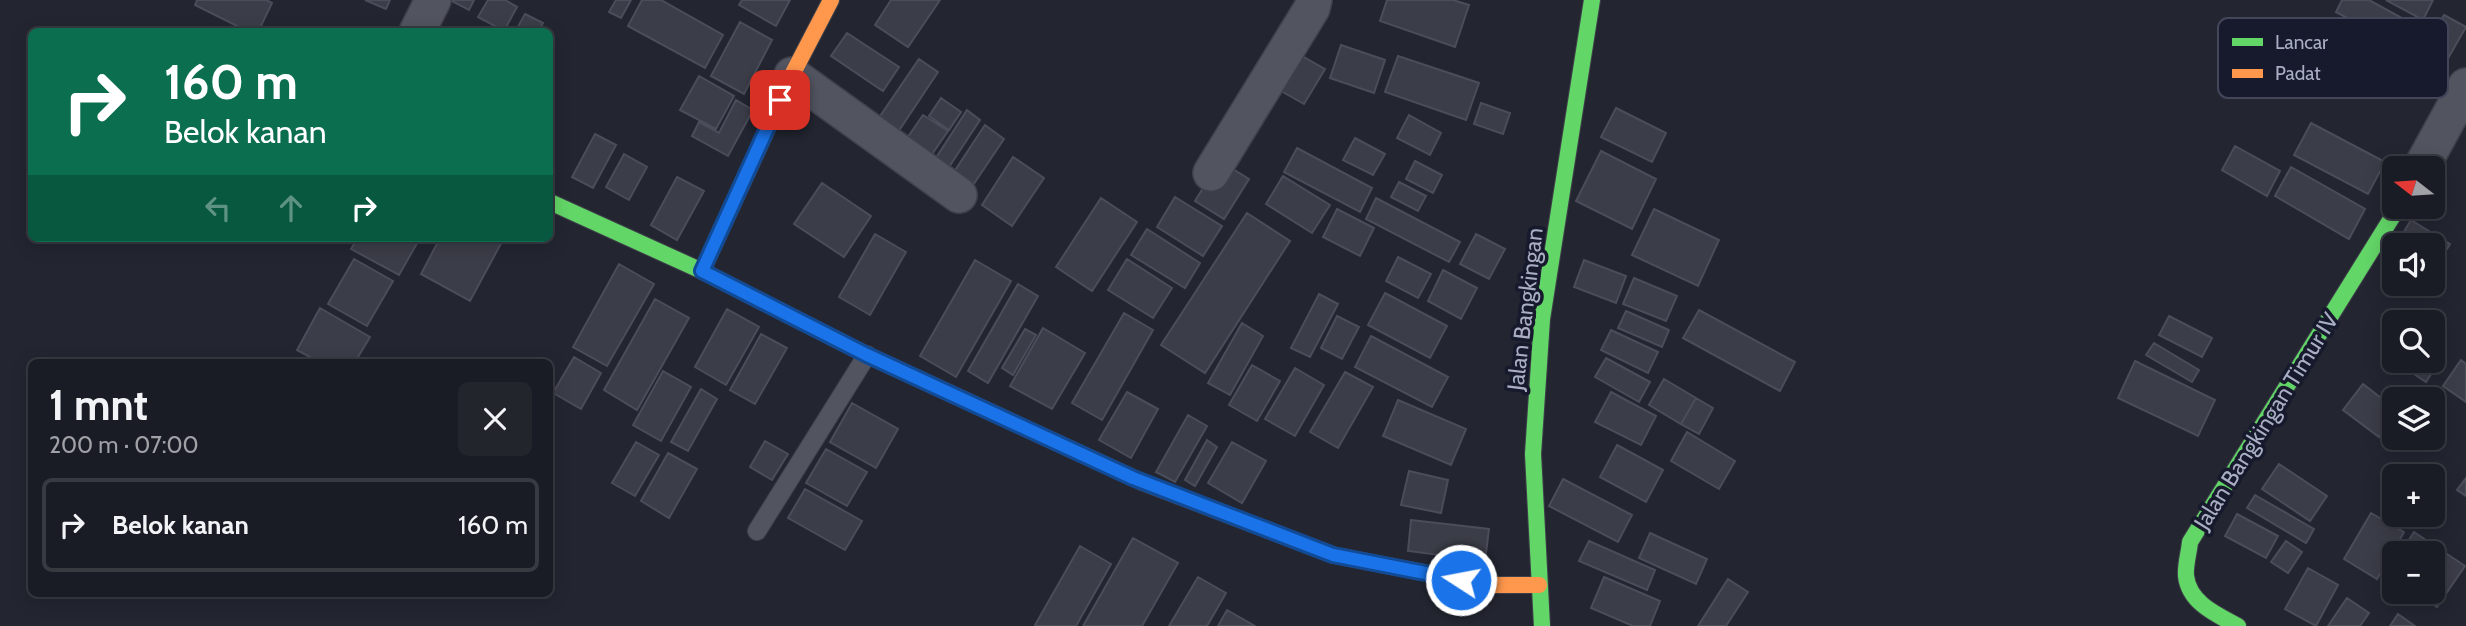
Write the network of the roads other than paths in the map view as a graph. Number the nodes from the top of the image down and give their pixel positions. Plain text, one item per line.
1 (433, 0) edge
2 (831, 0) edge
3 (1314, 0) edge
4 (1592, 0) edge
5 (419, 28) edge
6 (792, 75) junction
7 (2466, 86) edge
8 (2427, 156) edge
9 (1211, 173) dead end
10 (959, 195) dead end
11 (553, 203) edge
12 (2391, 219) edge
13 (702, 271) junction
14 (867, 355) junction
15 (757, 531) dead end
16 (1539, 585) junction
17 (1542, 626) edge
18 (2238, 626) edge

1 - 5 street
2 - 6 street
3 - 9 street
4 - 16 street, Jalan Bangkingan
6 - 10 street
6 - 13 street
7 - 8 street
11 - 13 street
12 - 18 street, Jalan Bangkingan Timur IV
13 - 14 street
14 - 15 lane
14 - 16 street
16 - 17 street, Jalan Bangkingan

